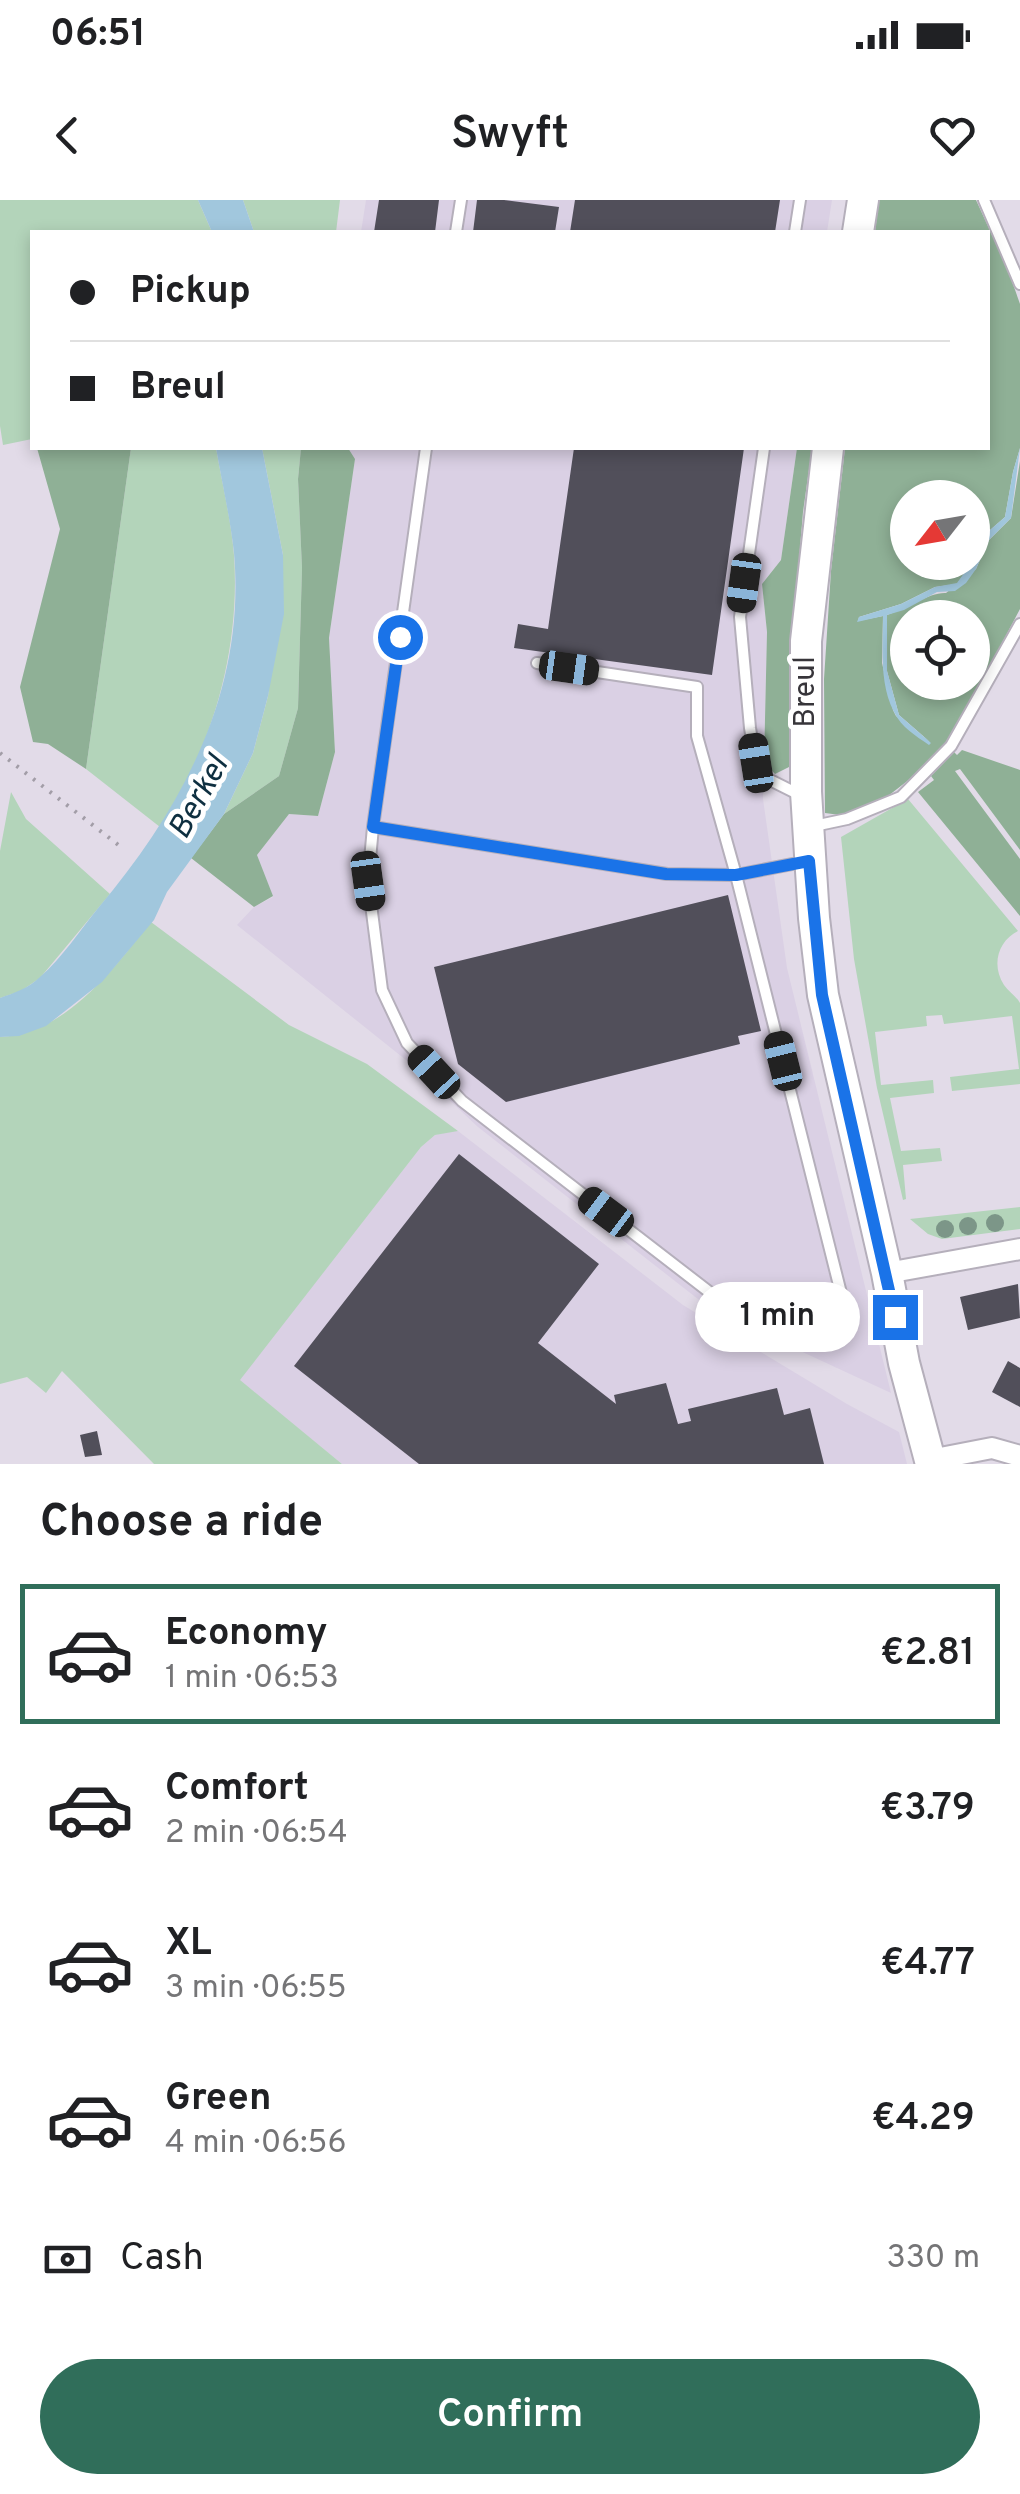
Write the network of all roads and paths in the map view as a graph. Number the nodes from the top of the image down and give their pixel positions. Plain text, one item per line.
1 (461, 200) edge
2 (800, 200) edge
3 (863, 200) edge
4 (984, 200) edge
5 (456, 230) edge
6 (795, 230) edge
7 (858, 230) edge
8 (1020, 284) edge
9 (426, 450) edge
10 (764, 450) edge
11 (828, 450) edge
12 (1020, 624) edge
13 (536, 664) dead end
14 (0, 753) edge
15 (806, 812) junction
16 (373, 827) junction
17 (121, 848) dead end
18 (809, 861) junction
19 (736, 875) junction
20 (1020, 1249) edge
21 (887, 1273) junction
22 (1020, 1456) edge
23 (930, 1462) edge

1 - 5 lane
2 - 6 lane
3 - 7 main road
4 - 8 lane
9 - 16 lane
10 - 15 lane
11 - 15 main road, Breul
12 - 15 lane
13 - 19 lane
14 - 17 path
15 - 18 main road, Breul
16 - 19 lane
16 - 19 lane
18 - 19 lane
18 - 21 main road, Breul
20 - 21 street
21 - 23 main road, Breul
22 - 23 street

